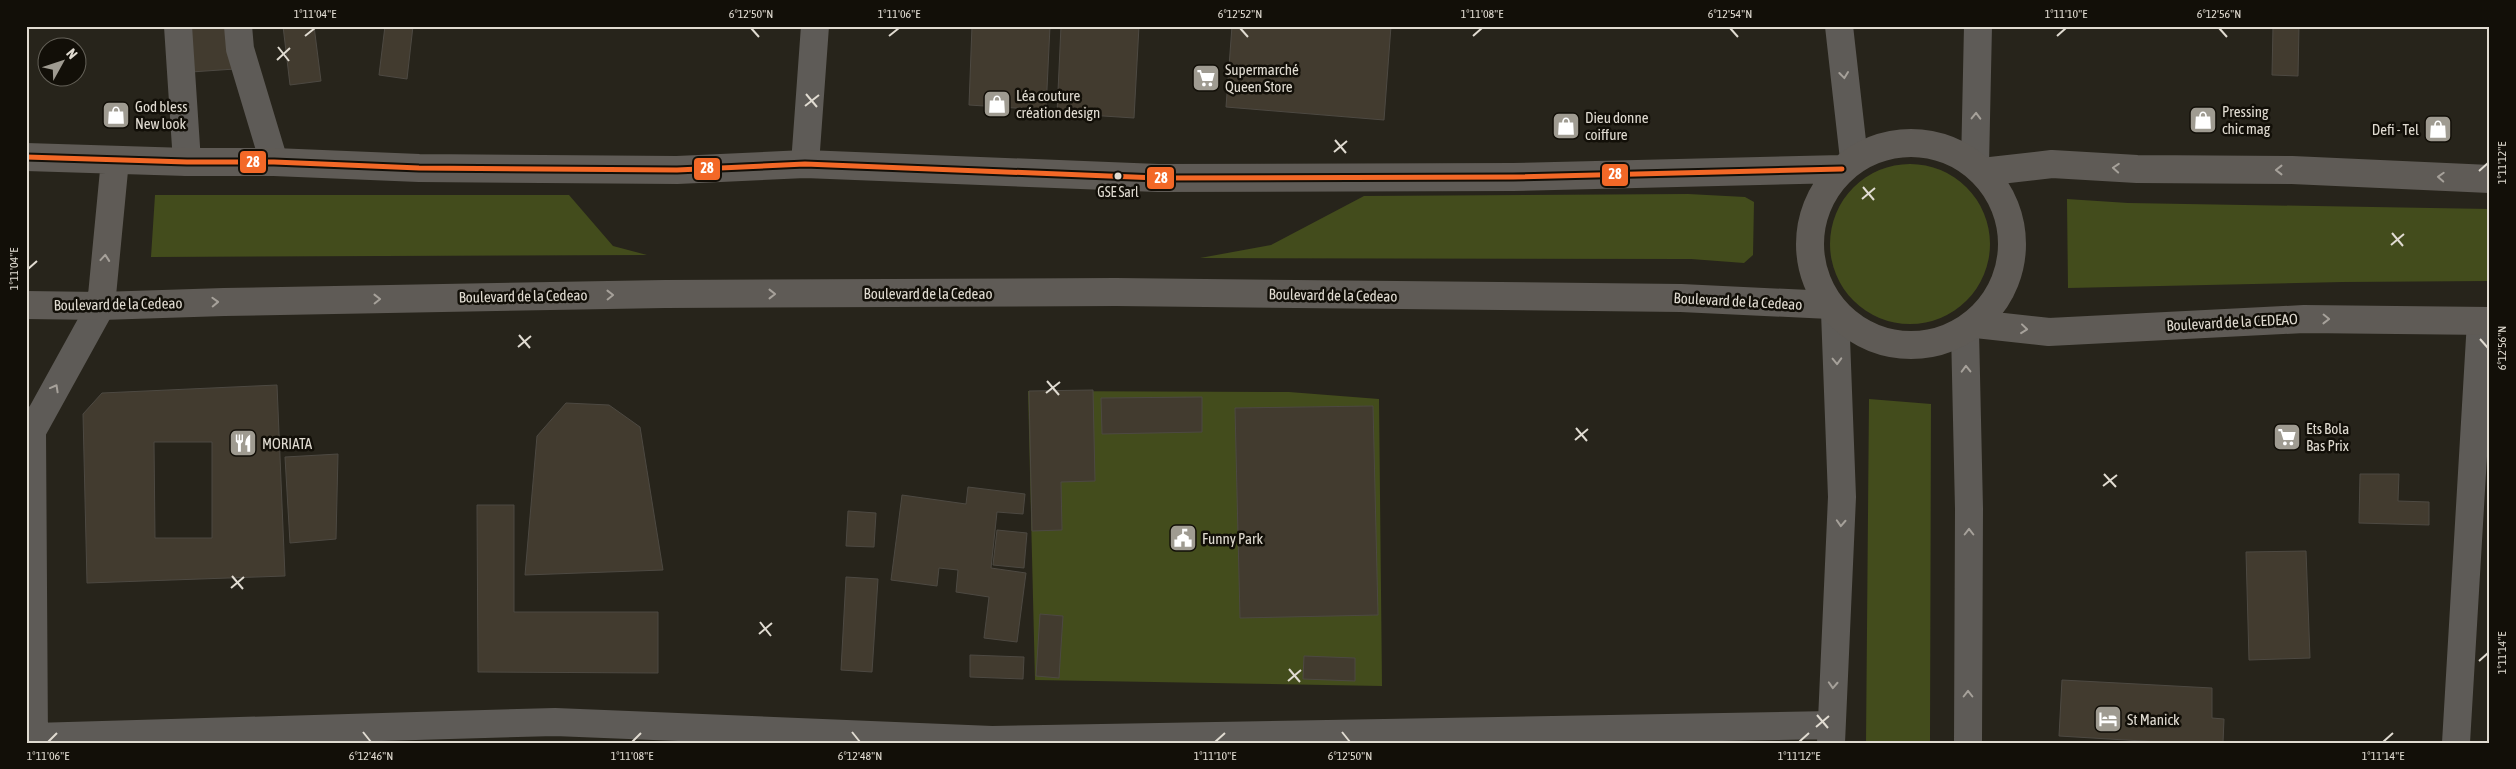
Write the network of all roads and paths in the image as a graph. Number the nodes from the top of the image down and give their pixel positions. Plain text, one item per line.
1 (178, 26) edge
2 (238, 26) edge
3 (815, 26) edge
4 (1839, 26) edge
5 (1978, 26) edge
6 (26, 157) edge
7 (115, 160) junction
8 (187, 162) junction
9 (274, 162) junction
10 (805, 164) junction
11 (1848, 164) junction
12 (1978, 169) junction
13 (2490, 179) edge
14 (26, 305) edge
15 (101, 306) junction
16 (1833, 309) junction
17 (2485, 321) edge
18 (1970, 327) junction
19 (29, 425) edge
20 (554, 732) edge
21 (1831, 734) edge
22 (1479, 736) edge
23 (34, 740) edge
24 (991, 741) edge
25 (1968, 743) edge
26 (2456, 743) edge

1 - 8 street
2 - 9 street
3 - 10 street
4 -> 11 street
12 -> 5 street
6 - 7 main road
7 - 8 main road
15 -> 7 main road
8 - 9 main road
9 - 10 main road
10 - 11 main road
11 - 12 main road
11 - 16 main road
13 -> 12 main road
12 - 18 main road
14 - 15 main road, Boulevard de la Cedeao
15 -> 16 main road, Boulevard de la Cedeao
19 -> 15 street
16 - 18 main road
16 -> 21 street
18 -> 17 main road, Boulevard de la CEDEAO
17 - 26 street
25 -> 18 street
19 - 23 street
20 - 23 street
20 - 24 street
21 - 22 street
22 - 24 street

